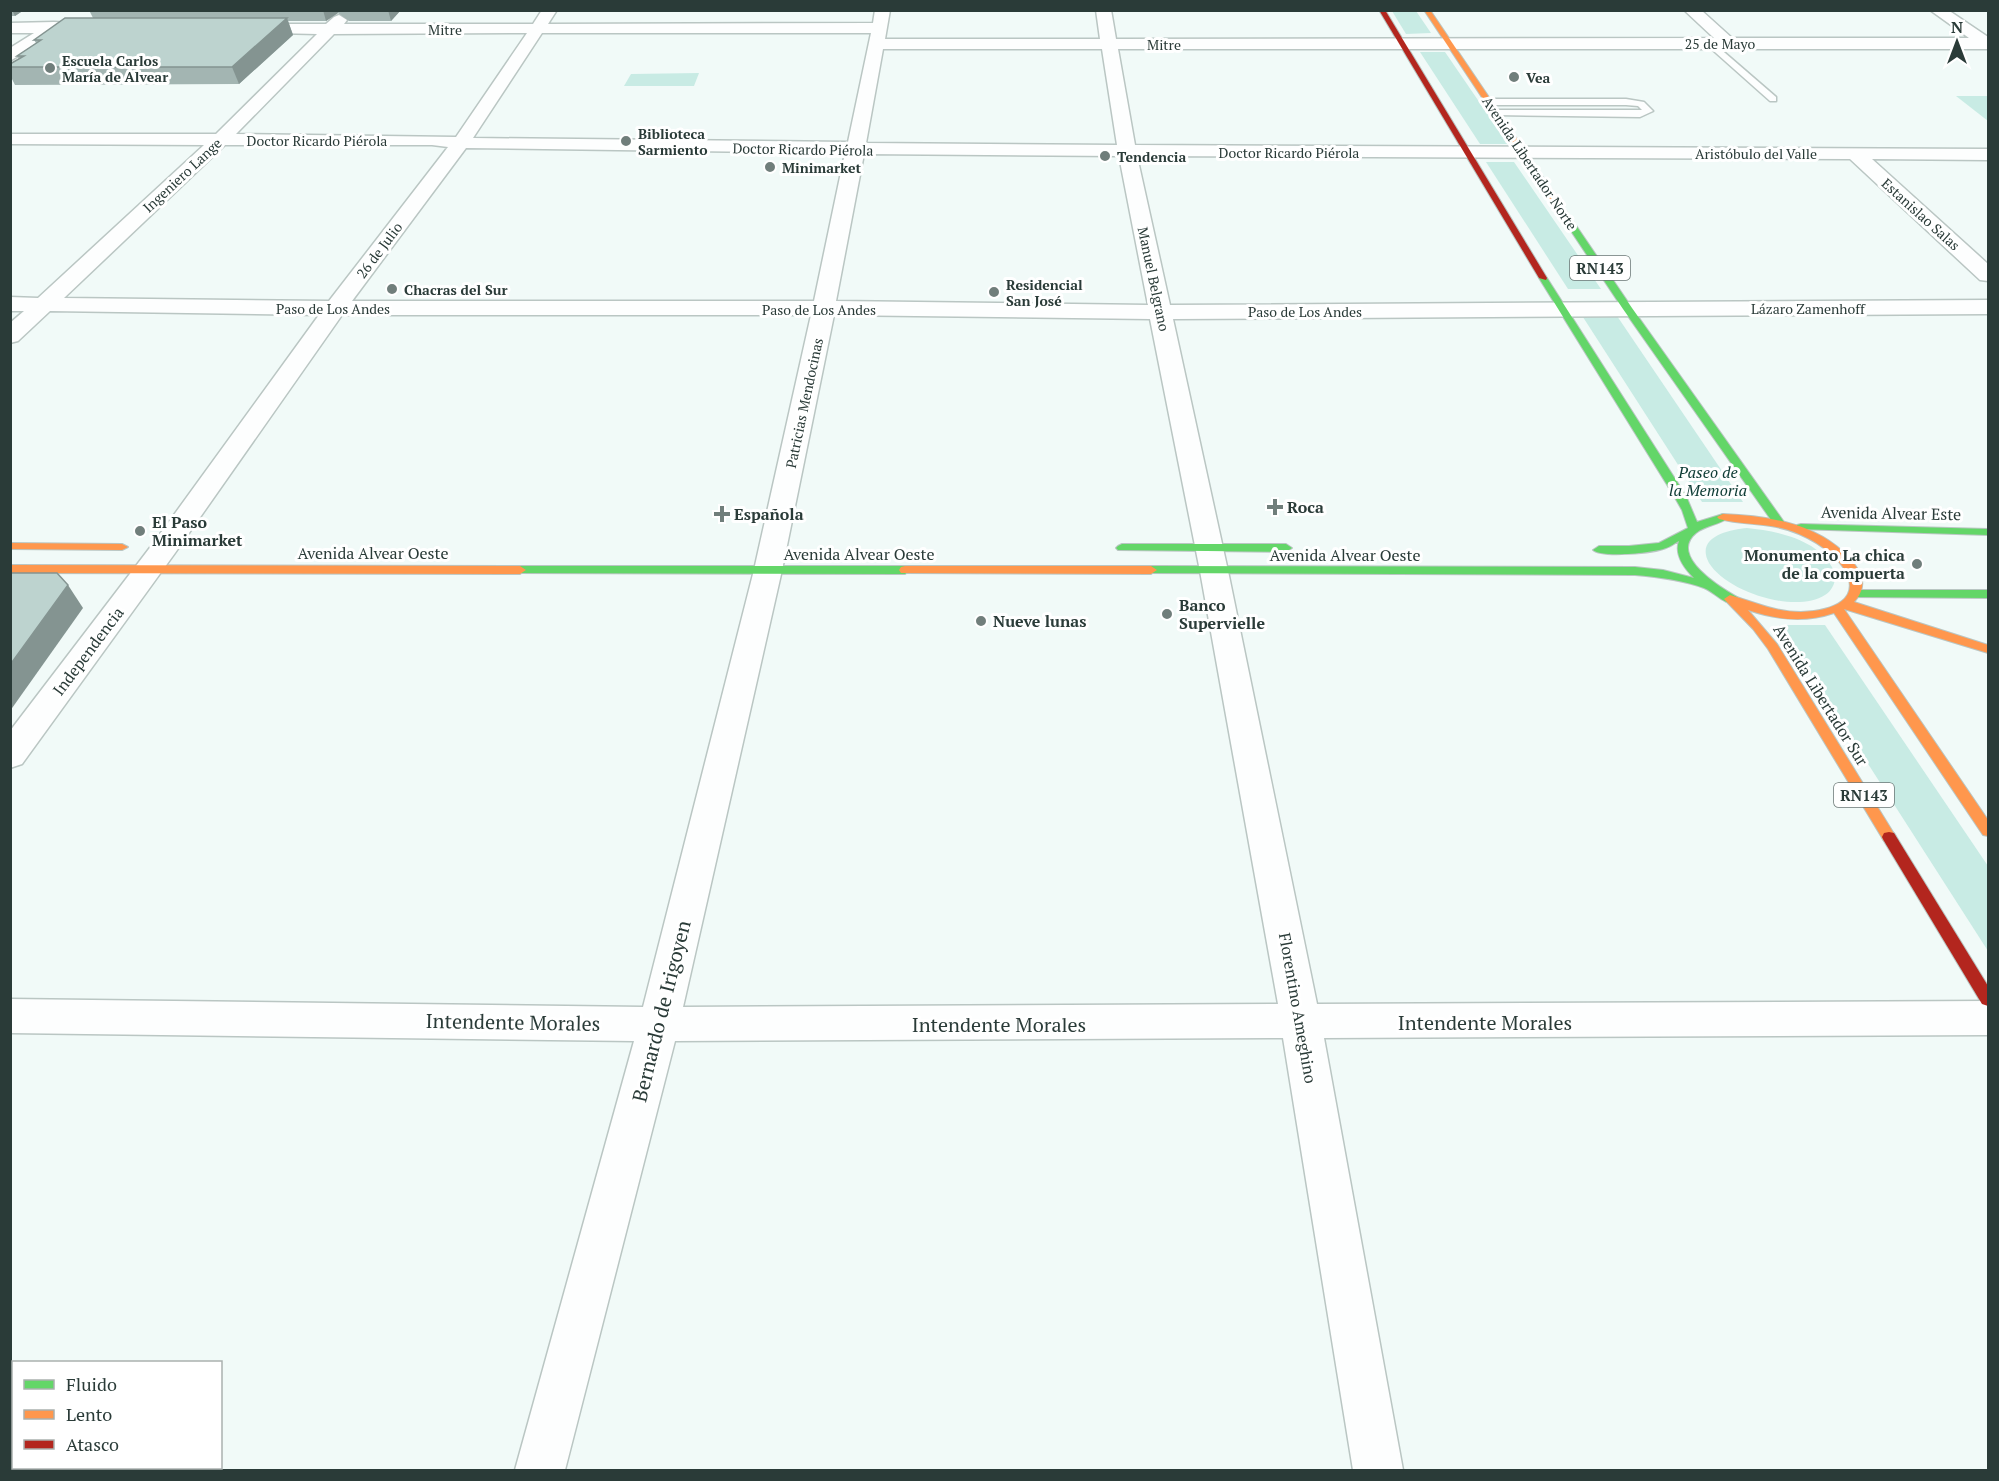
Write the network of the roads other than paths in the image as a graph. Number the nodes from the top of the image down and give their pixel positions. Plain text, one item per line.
1 (78, 10) edge
2 (349, 10) edge
3 (550, 10) edge
4 (1103, 10) edge
5 (1382, 10) edge
6 (1427, 10) edge
7 (1690, 10) edge
8 (1937, 10) edge
9 (10, 28) edge
10 (51, 28) junction
11 (109, 28) edge
12 (879, 28) edge
13 (225, 29) edge
14 (329, 29) junction
15 (537, 29) junction
16 (1710, 43) junction
17 (1728, 43) junction
18 (1988, 43) edge
19 (1107, 44) junction
20 (1403, 44) junction
21 (1451, 44) junction
22 (10, 56) edge
23 (1773, 99) dead end
24 (1492, 107) junction
25 (10, 140) edge
26 (220, 140) junction
27 (461, 143) junction
28 (854, 149) junction
29 (1127, 151) junction
30 (1469, 153) junction
31 (1523, 153) junction
32 (1854, 153) junction
33 (1989, 154) edge
34 (1989, 275) edge
35 (10, 304) edge
36 (44, 304) junction
37 (1989, 307) edge
38 (335, 308) junction
39 (824, 308) junction
40 (1561, 309) junction
41 (1628, 309) junction
42 (1162, 312) junction
43 (10, 336) edge
44 (1778, 522) junction
45 (1792, 527) junction
46 (1690, 529) junction
47 (1989, 532) edge
48 (10, 546) edge
49 (1103, 548) dead end
50 (1305, 548) dead end
51 (1581, 550) dead end
52 (157, 551) junction
53 (772, 554) junction
54 (1212, 560) junction
55 (10, 569) edge
56 (1707, 585) junction
57 (1989, 594) edge
58 (1730, 599) junction
59 (1846, 602) junction
60 (1989, 649) edge
61 (10, 756) edge
62 (1989, 831) edge
63 (1989, 999) edge
64 (10, 1016) edge
65 (1989, 1018) edge
66 (1301, 1023) junction
67 (659, 1024) junction
68 (540, 1470) edge
69 (1378, 1470) edge

1 - 10 street
2 - 14 street, Ingeniero Lange
3 - 15 street, 26 de Julio
4 - 19 street, Manuel Belgrano
5 - 20 main road, RN143
6 - 21 main road, Avenida Libertador Norte / RN143
7 - 17 street
8 - 18 street
9 - 10 street
10 - 11 street
10 - 22 street
12 - 15 street, Mitre
12 - 19 street, Mitre
12 - 28 street, Patricias Mendocinas
13 - 14 street, Mitre
14 - 15 street, Mitre
14 - 26 street, Ingeniero Lange
15 - 27 street, 26 de Julio
16 - 17 street, 25 de Mayo
16 - 21 street, 25 de Mayo
16 - 23 lane
17 - 18 street, 25 de Mayo
19 - 20 street, Mitre
19 - 29 street, Manuel Belgrano
20 - 21 street, Mitre
20 - 30 main road, RN143
21 - 24 main road, Avenida Libertador Norte / RN143
24 - 24 lane
24 - 31 main road, Avenida Libertador Norte / RN143
25 - 26 street, Doctor Ricardo Piérola
26 - 27 street, Doctor Ricardo Piérola
26 - 36 street, Ingeniero Lange
27 - 28 street, Doctor Ricardo Piérola
27 - 38 street, 26 de Julio
28 - 29 street, Doctor Ricardo Piérola
28 - 39 street, Patricias Mendocinas
29 - 30 street, Doctor Ricardo Piérola
29 - 42 street, Manuel Belgrano
30 - 31 street, Doctor Ricardo Piérola
30 - 40 main road, RN143
31 - 32 street, Aristóbulo del Valle
31 - 41 main road, Avenida Libertador Norte / RN143
32 - 33 street, Aristóbulo del Valle
32 - 34 street, Estanislao Salas
35 - 36 street, Paso de Los Andes
36 - 38 street, Paso de Los Andes
36 - 43 street, Ingeniero Lange
37 - 41 street, Lázaro Zamenhoff
38 - 39 street, Paso de Los Andes
38 - 52 street, 26 de Julio
39 - 42 street, Paso de Los Andes
39 - 53 street, Patricias Mendocinas
40 - 41 street, Paso de Los Andes
40 - 42 street, Paso de Los Andes
40 - 46 main road, RN143
41 - 44 main road, Avenida Libertador Norte / RN143
42 - 54 street, Manuel Belgrano
44 - 45 main road
44 - 46 main road
45 - 47 main road, Avenida Alvear Este
45 - 59 main road
46 - 51 main road
46 - 56 main road, RN143
48 - 52 main road, Avenida Alvear Oeste
49 - 54 main road, Avenida Alvear Oeste
50 - 54 main road, Avenida Alvear Oeste
52 - 53 main road, Avenida Alvear Oeste
52 - 55 main road, Avenida Alvear Oeste
52 - 61 street, Independencia
53 - 54 main road, Avenida Alvear Oeste
53 - 67 street, Bernardo de Irigoyen
54 - 56 main road, Avenida Alvear Oeste
54 - 66 street, Florentino Ameghino
56 - 58 main road, RN143
57 - 59 main road
58 - 59 main road, RN143
58 - 63 main road, Avenida Libertador Sur / RN143
59 - 60 main road
59 - 62 main road
64 - 67 street, Intendente Morales
65 - 66 street, Intendente Morales
66 - 67 street, Intendente Morales
66 - 69 street, Florentino Ameghino
67 - 68 street, Bernardo de Irigoyen

